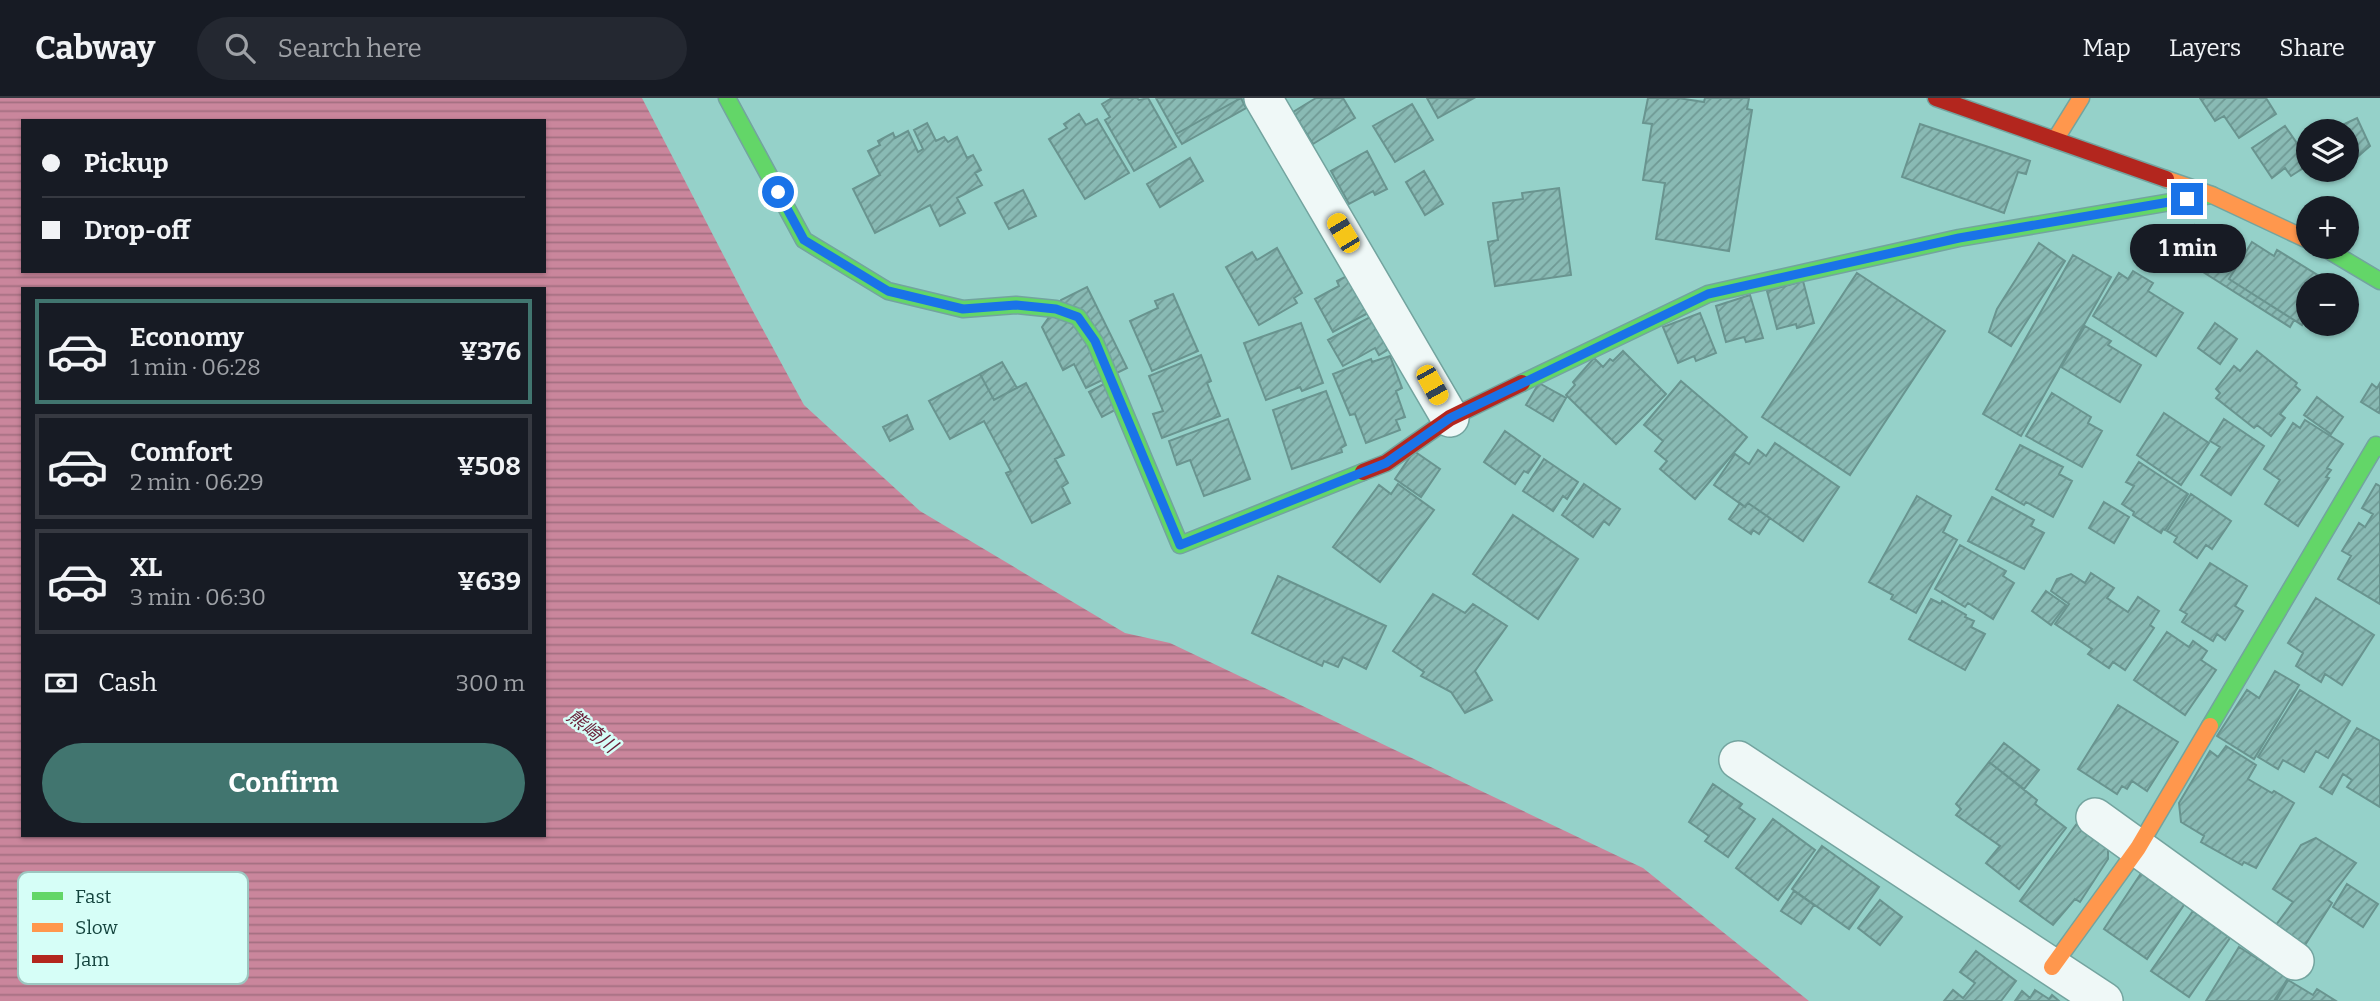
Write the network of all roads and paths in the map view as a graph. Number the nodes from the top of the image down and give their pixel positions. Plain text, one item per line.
1 (727, 98) edge
2 (1263, 98) edge
3 (1936, 98) edge
4 (2081, 98) edge
5 (2055, 140) junction
6 (2212, 195) junction
7 (2296, 234) edge
8 (2343, 259) edge
9 (2380, 281) edge
10 (1450, 418) junction
11 (2380, 448) edge
12 (1738, 760) dead end
13 (2095, 817) dead end
14 (2138, 848) junction
15 (2295, 961) dead end
16 (2052, 967) junction
17 (2104, 1001) edge

1 - 10 street
2 - 10 street
3 - 5 street
4 - 5 street
5 - 6 street
6 - 7 street
6 - 10 street
8 - 9 street
11 - 14 street
12 - 16 street
13 - 14 street
14 - 15 street
14 - 16 street
16 - 17 street

